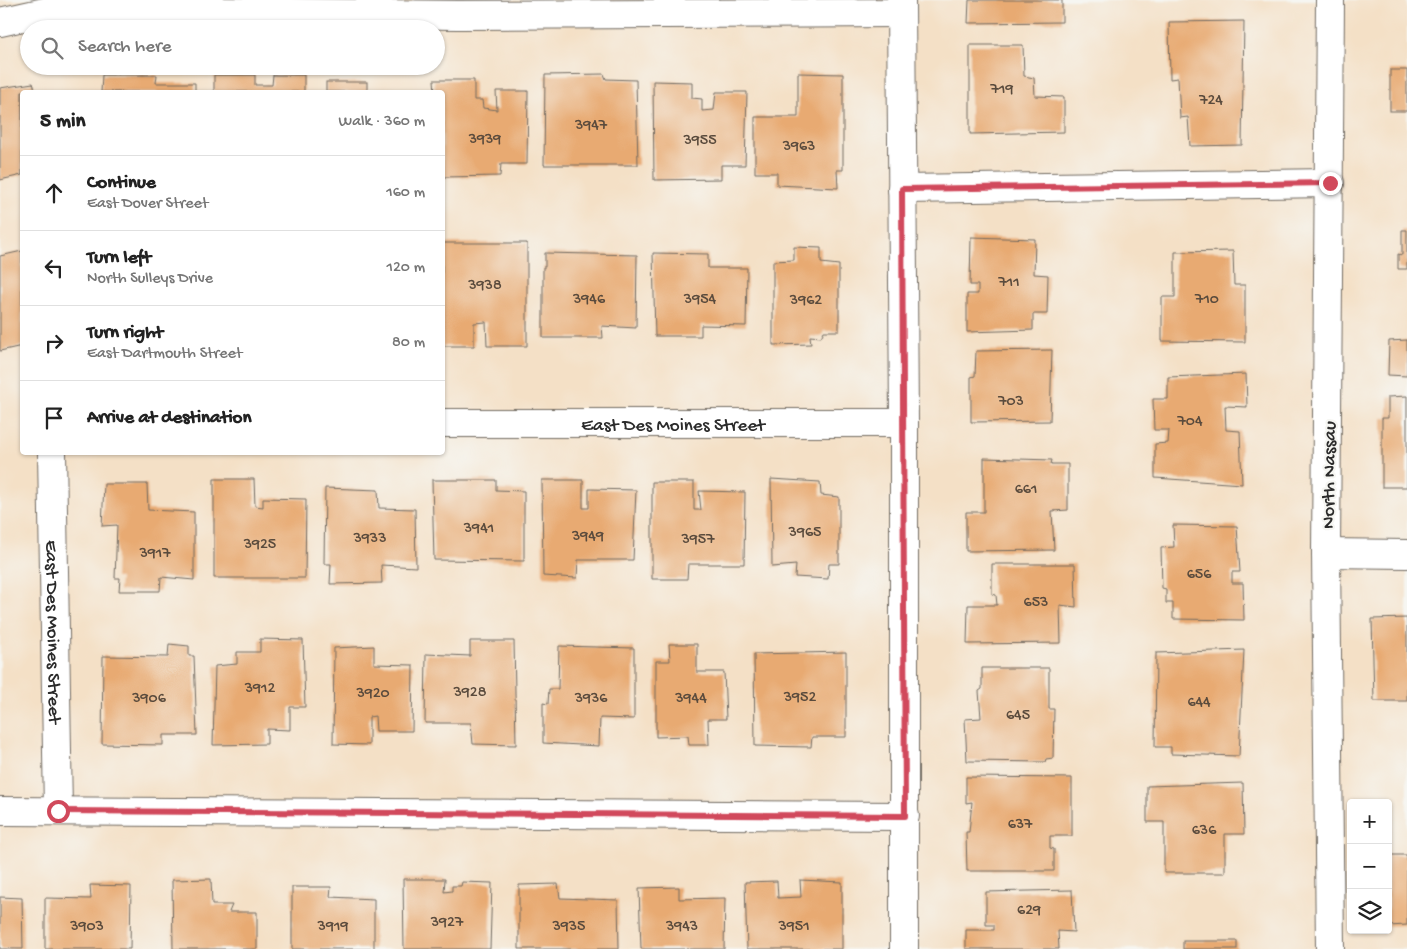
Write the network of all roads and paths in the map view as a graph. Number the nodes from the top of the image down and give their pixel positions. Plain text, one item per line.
1 (1330, 0) edge
2 (901, 7) edge
3 (458, 8) edge
4 (0, 22) edge
5 (1330, 183) junction
6 (902, 189) junction
7 (445, 422) edge
8 (904, 423) junction
9 (52, 455) edge
10 (1326, 553) junction
11 (1407, 554) edge
12 (0, 811) edge
13 (58, 811) junction
14 (905, 816) junction
15 (904, 949) edge
16 (1330, 949) edge

1 - 5 street, North Nassau
2 - 3 street
2 - 6 street
3 - 4 street
5 - 6 street
5 - 10 street, North Nassau
6 - 8 street
7 - 8 street, East Des Moines Street
8 - 14 street
9 - 13 street, East Des Moines Street
10 - 11 street
10 - 16 street, North Nassau
12 - 13 street
13 - 14 street
14 - 15 street

